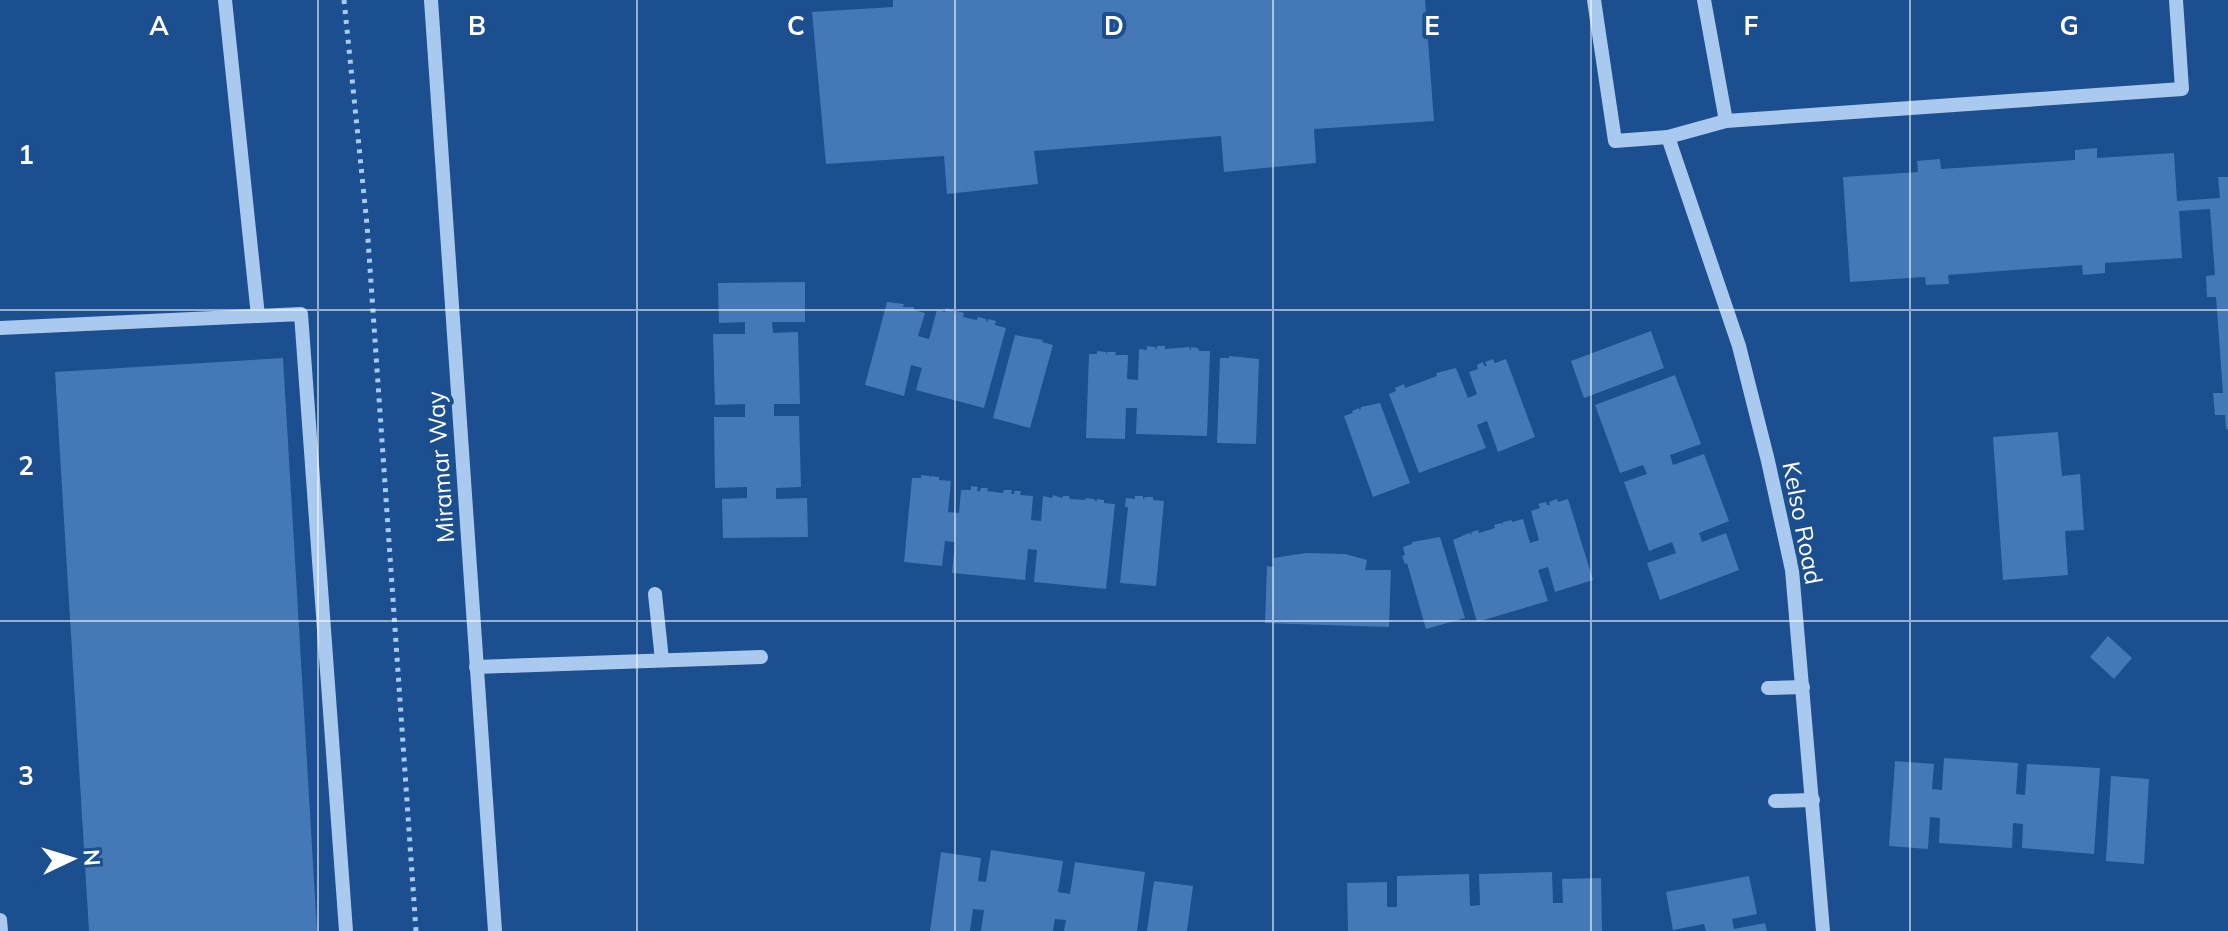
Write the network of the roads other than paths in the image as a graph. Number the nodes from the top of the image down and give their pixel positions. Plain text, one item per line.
1 (225, 0) edge
2 (431, 0) edge
3 (1594, 0) edge
4 (1704, 0) edge
5 (2176, 0) edge
6 (1726, 121) junction
7 (1668, 137) junction
8 (258, 316) junction
9 (0, 328) edge
10 (655, 594) dead end
11 (761, 657) dead end
12 (662, 660) junction
13 (476, 667) junction
14 (1803, 687) junction
15 (1768, 688) dead end
16 (1813, 800) junction
17 (1775, 801) dead end
18 (0, 920) edge
19 (1, 931) edge
20 (346, 931) edge
21 (495, 931) edge
22 (1823, 931) edge

1 - 8 street
2 - 13 street, Miramar Way
3 - 7 street
4 - 6 street
5 - 6 street
6 - 7 street
7 - 14 street, Kelso Road
8 - 9 street
8 - 20 street
10 - 12 street
11 - 12 street
12 - 13 street
13 - 21 street, Miramar Way
14 - 15 street
14 - 16 street, Kelso Road
16 - 17 street
16 - 22 street, Kelso Road
18 - 19 street

